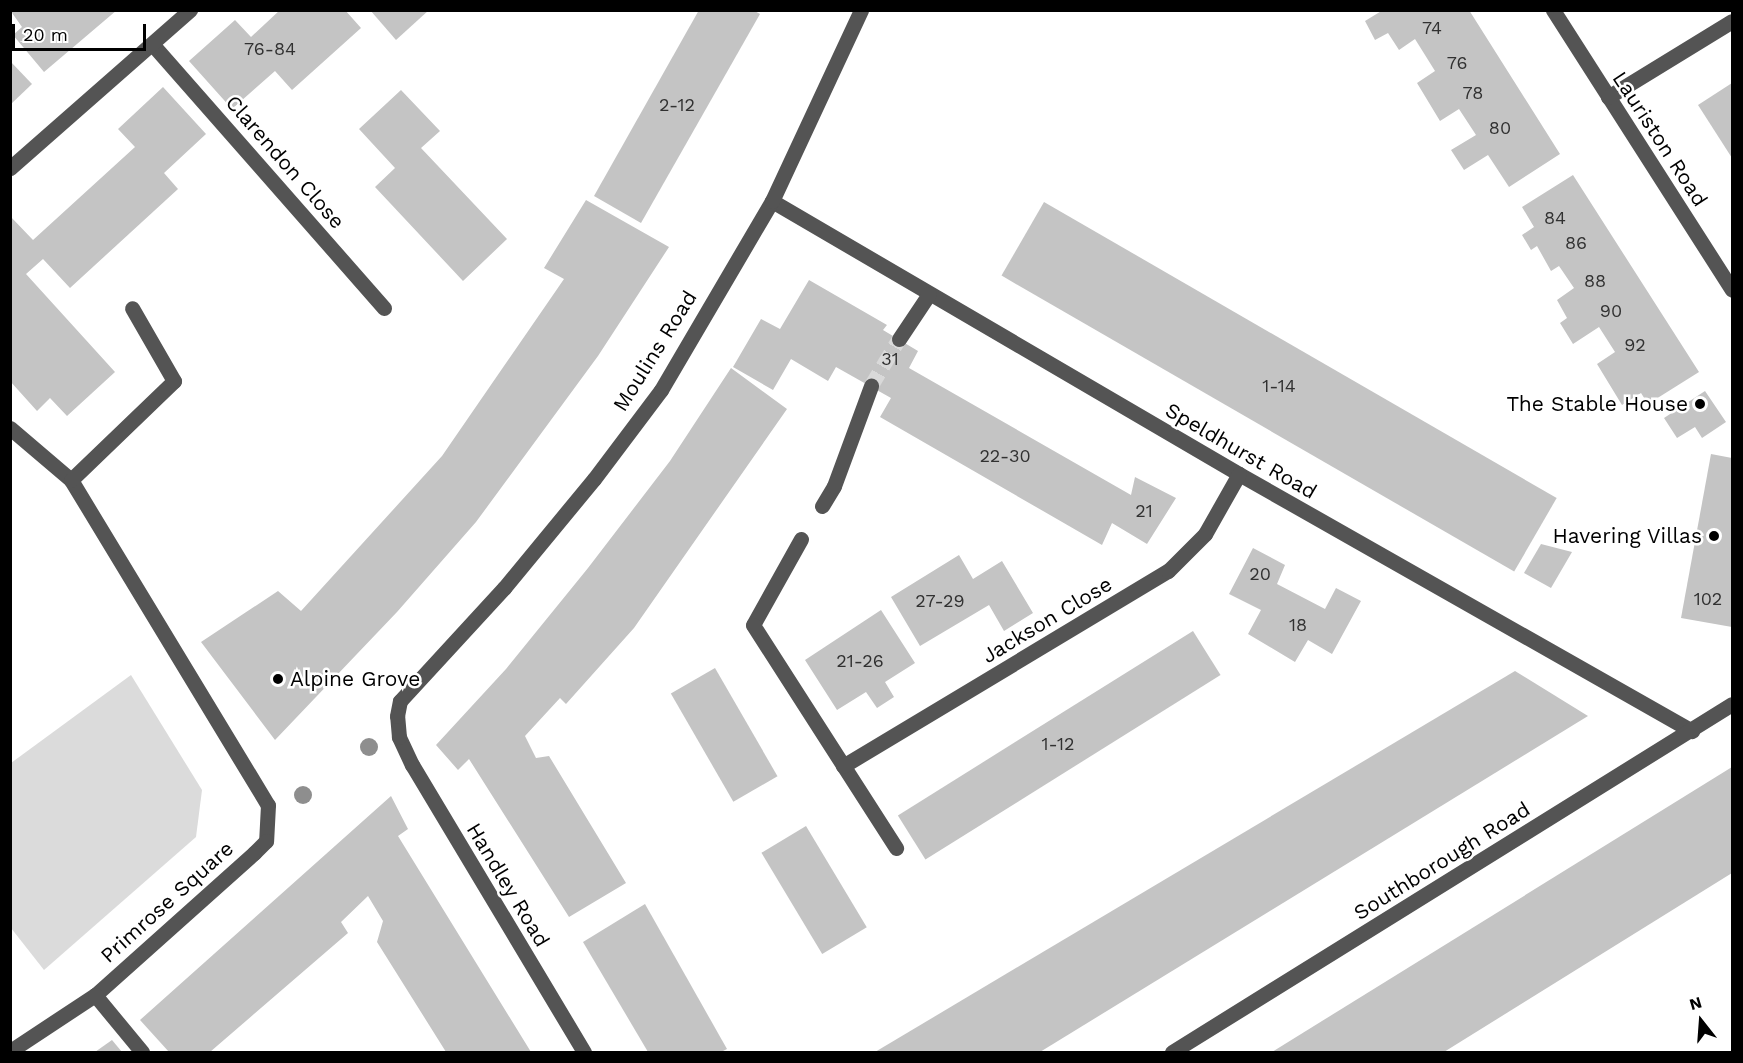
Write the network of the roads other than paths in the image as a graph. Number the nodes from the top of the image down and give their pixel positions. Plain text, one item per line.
1 (190, 10) edge
2 (861, 10) edge
3 (1553, 10) edge
4 (1732, 21) edge
5 (153, 45) junction
6 (1608, 97) junction
7 (10, 168) edge
8 (772, 201) junction
9 (1732, 290) edge
10 (929, 294) junction
11 (132, 308) dead end
12 (384, 308) dead end
13 (899, 339) tunnel mouth
14 (871, 386) tunnel mouth
15 (10, 428) edge
16 (1239, 474) junction
17 (71, 480) junction
18 (822, 506) dead end
19 (801, 539) dead end
20 (1732, 704) edge
21 (1692, 731) junction
22 (399, 737) joint
23 (843, 766) junction
24 (896, 848) dead end
25 (95, 995) junction
26 (10, 1051) edge
27 (142, 1053) edge
28 (584, 1053) edge
29 (1172, 1053) edge

1 - 5 street
2 - 8 street, Moulins Road
3 - 6 street, Lauriston Road
4 - 6 street
5 - 7 street
5 - 12 street, Clarendon Close
6 - 9 street, Lauriston Road
8 - 10 street, Speldhurst Road
8 - 22 street, Moulins Road
10 - 13 street
10 - 16 street, Speldhurst Road
11 - 17 street
14 - 18 street
15 - 17 street
16 - 21 street, Speldhurst Road
16 - 23 street, Jackson Close
17 - 25 street, Primrose Square
19 - 23 street
20 - 21 street, Southborough Road
21 - 29 street, Southborough Road
22 - 28 street, Handley Road
23 - 24 street
25 - 26 street, Primrose Square
25 - 27 street

